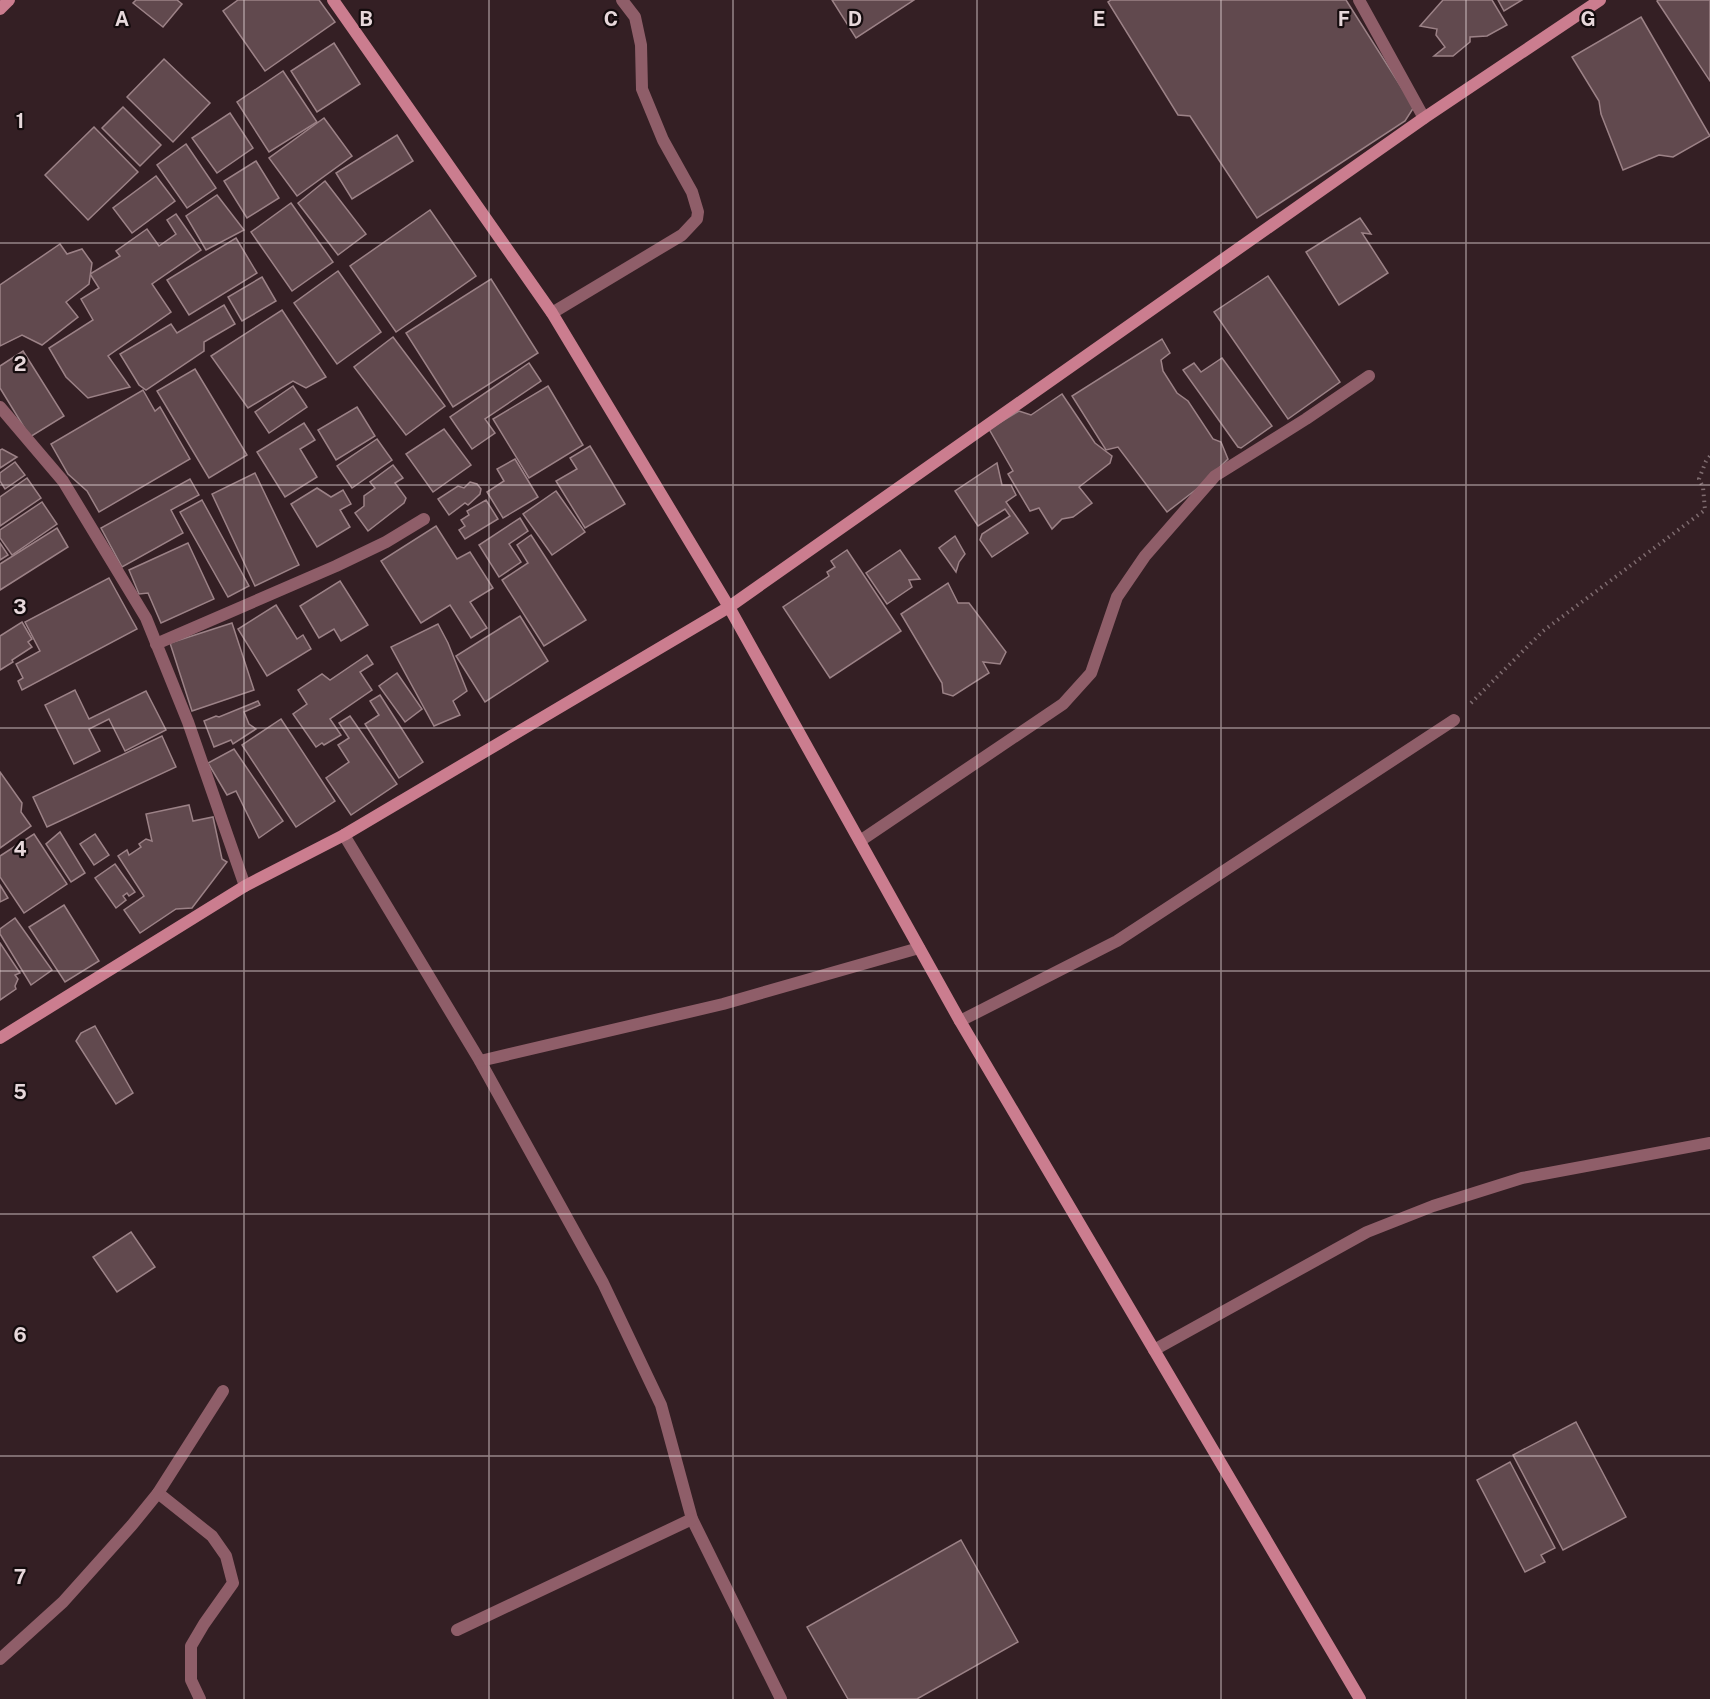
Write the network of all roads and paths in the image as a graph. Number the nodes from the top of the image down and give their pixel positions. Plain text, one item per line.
1 (9, 0) edge
2 (333, 0) edge
3 (622, 0) edge
4 (1359, 0) edge
5 (1600, 0) edge
6 (0, 9) edge
7 (1424, 118) junction
8 (552, 313) junction
9 (1369, 376) dead end
10 (0, 407) edge
11 (1710, 456) edge
12 (424, 519) dead end
13 (729, 607) junction
14 (156, 644) junction
15 (1454, 720) joint
16 (344, 835) junction
17 (860, 841) junction
18 (245, 886) junction
19 (920, 948) junction
20 (960, 1021) junction
21 (0, 1038) edge
22 (480, 1061) junction
23 (1710, 1143) edge
24 (1154, 1350) junction
25 (223, 1391) dead end
26 (158, 1493) junction
27 (692, 1519) junction
28 (457, 1630) dead end
29 (0, 1659) edge
30 (200, 1699) edge
31 (781, 1699) edge
32 (1360, 1699) edge

1 - 6 street
2 - 8 street
3 - 8 street
4 - 7 street
5 - 7 street
7 - 13 street
8 - 13 street
9 - 17 street
10 - 14 street
11 - 15 path
12 - 14 street
13 - 16 street
13 - 17 street
14 - 18 street
15 - 20 street
16 - 18 street
16 - 22 street
17 - 19 street
18 - 21 street
19 - 20 street
19 - 22 street
20 - 24 street
22 - 27 street
23 - 24 street
24 - 32 street
25 - 26 street
26 - 29 street
26 - 30 street
27 - 28 street
27 - 31 street

